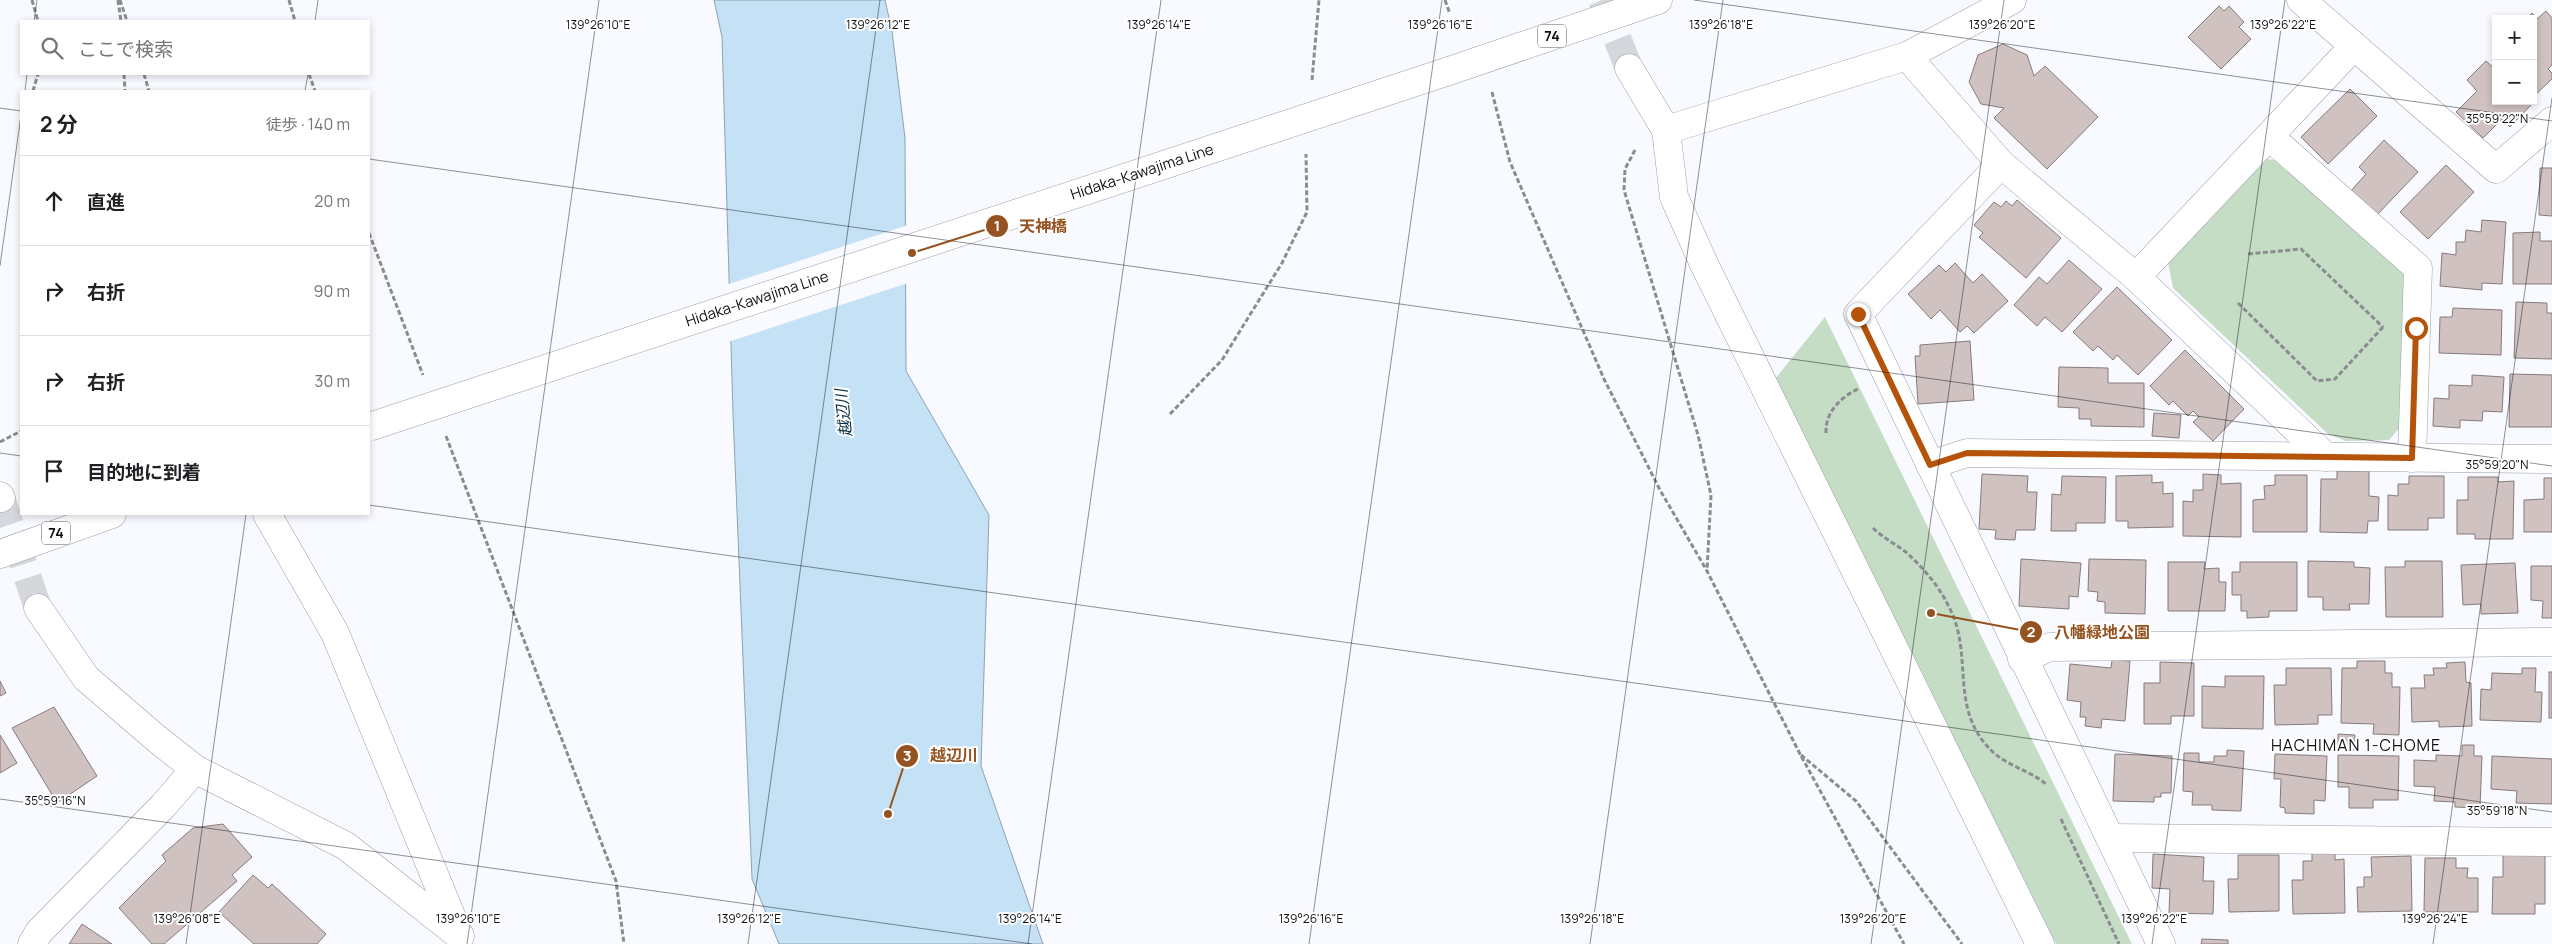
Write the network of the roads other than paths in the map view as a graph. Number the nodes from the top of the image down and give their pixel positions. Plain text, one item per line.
1 (1658, 0) edge
2 (2012, 0) edge
3 (2300, 0) edge
4 (2354, 46) junction
5 (1907, 56) junction
6 (1629, 68) tunnel mouth
7 (2552, 121) edge
8 (1666, 130) junction
9 (2270, 137) junction
10 (2001, 164) junction
11 (2136, 277) junction
12 (370, 427) edge
13 (2326, 457) junction
14 (2412, 458) junction
15 (2552, 459) edge
16 (1930, 465) junction
17 (109, 515) edge
18 (268, 515) edge
19 (0, 554) edge
20 (38, 608) tunnel mouth
21 (2552, 642) edge
22 (2022, 659) junction
23 (195, 769) junction
24 (2110, 838) junction
25 (2552, 842) edge
26 (32, 944) edge
27 (2040, 944) edge
28 (2161, 944) edge

1 - 12 street, Hidaka-Kawajima Line / 74, bridge
2 - 5 street
3 - 4 street
4 - 7 street
4 - 9 street
5 - 8 street
5 - 10 street
6 - 8 street
8 - 27 street
9 - 11 street
9 - 14 street
10 - 11 street
10 - 16 street
11 - 13 street
13 - 14 street
13 - 16 street
14 - 15 street
16 - 22 street
17 - 19 street, 74
18 - 23 street
20 - 23 street
21 - 22 street
22 - 24 street
23 - 26 street
24 - 25 street
24 - 28 street

